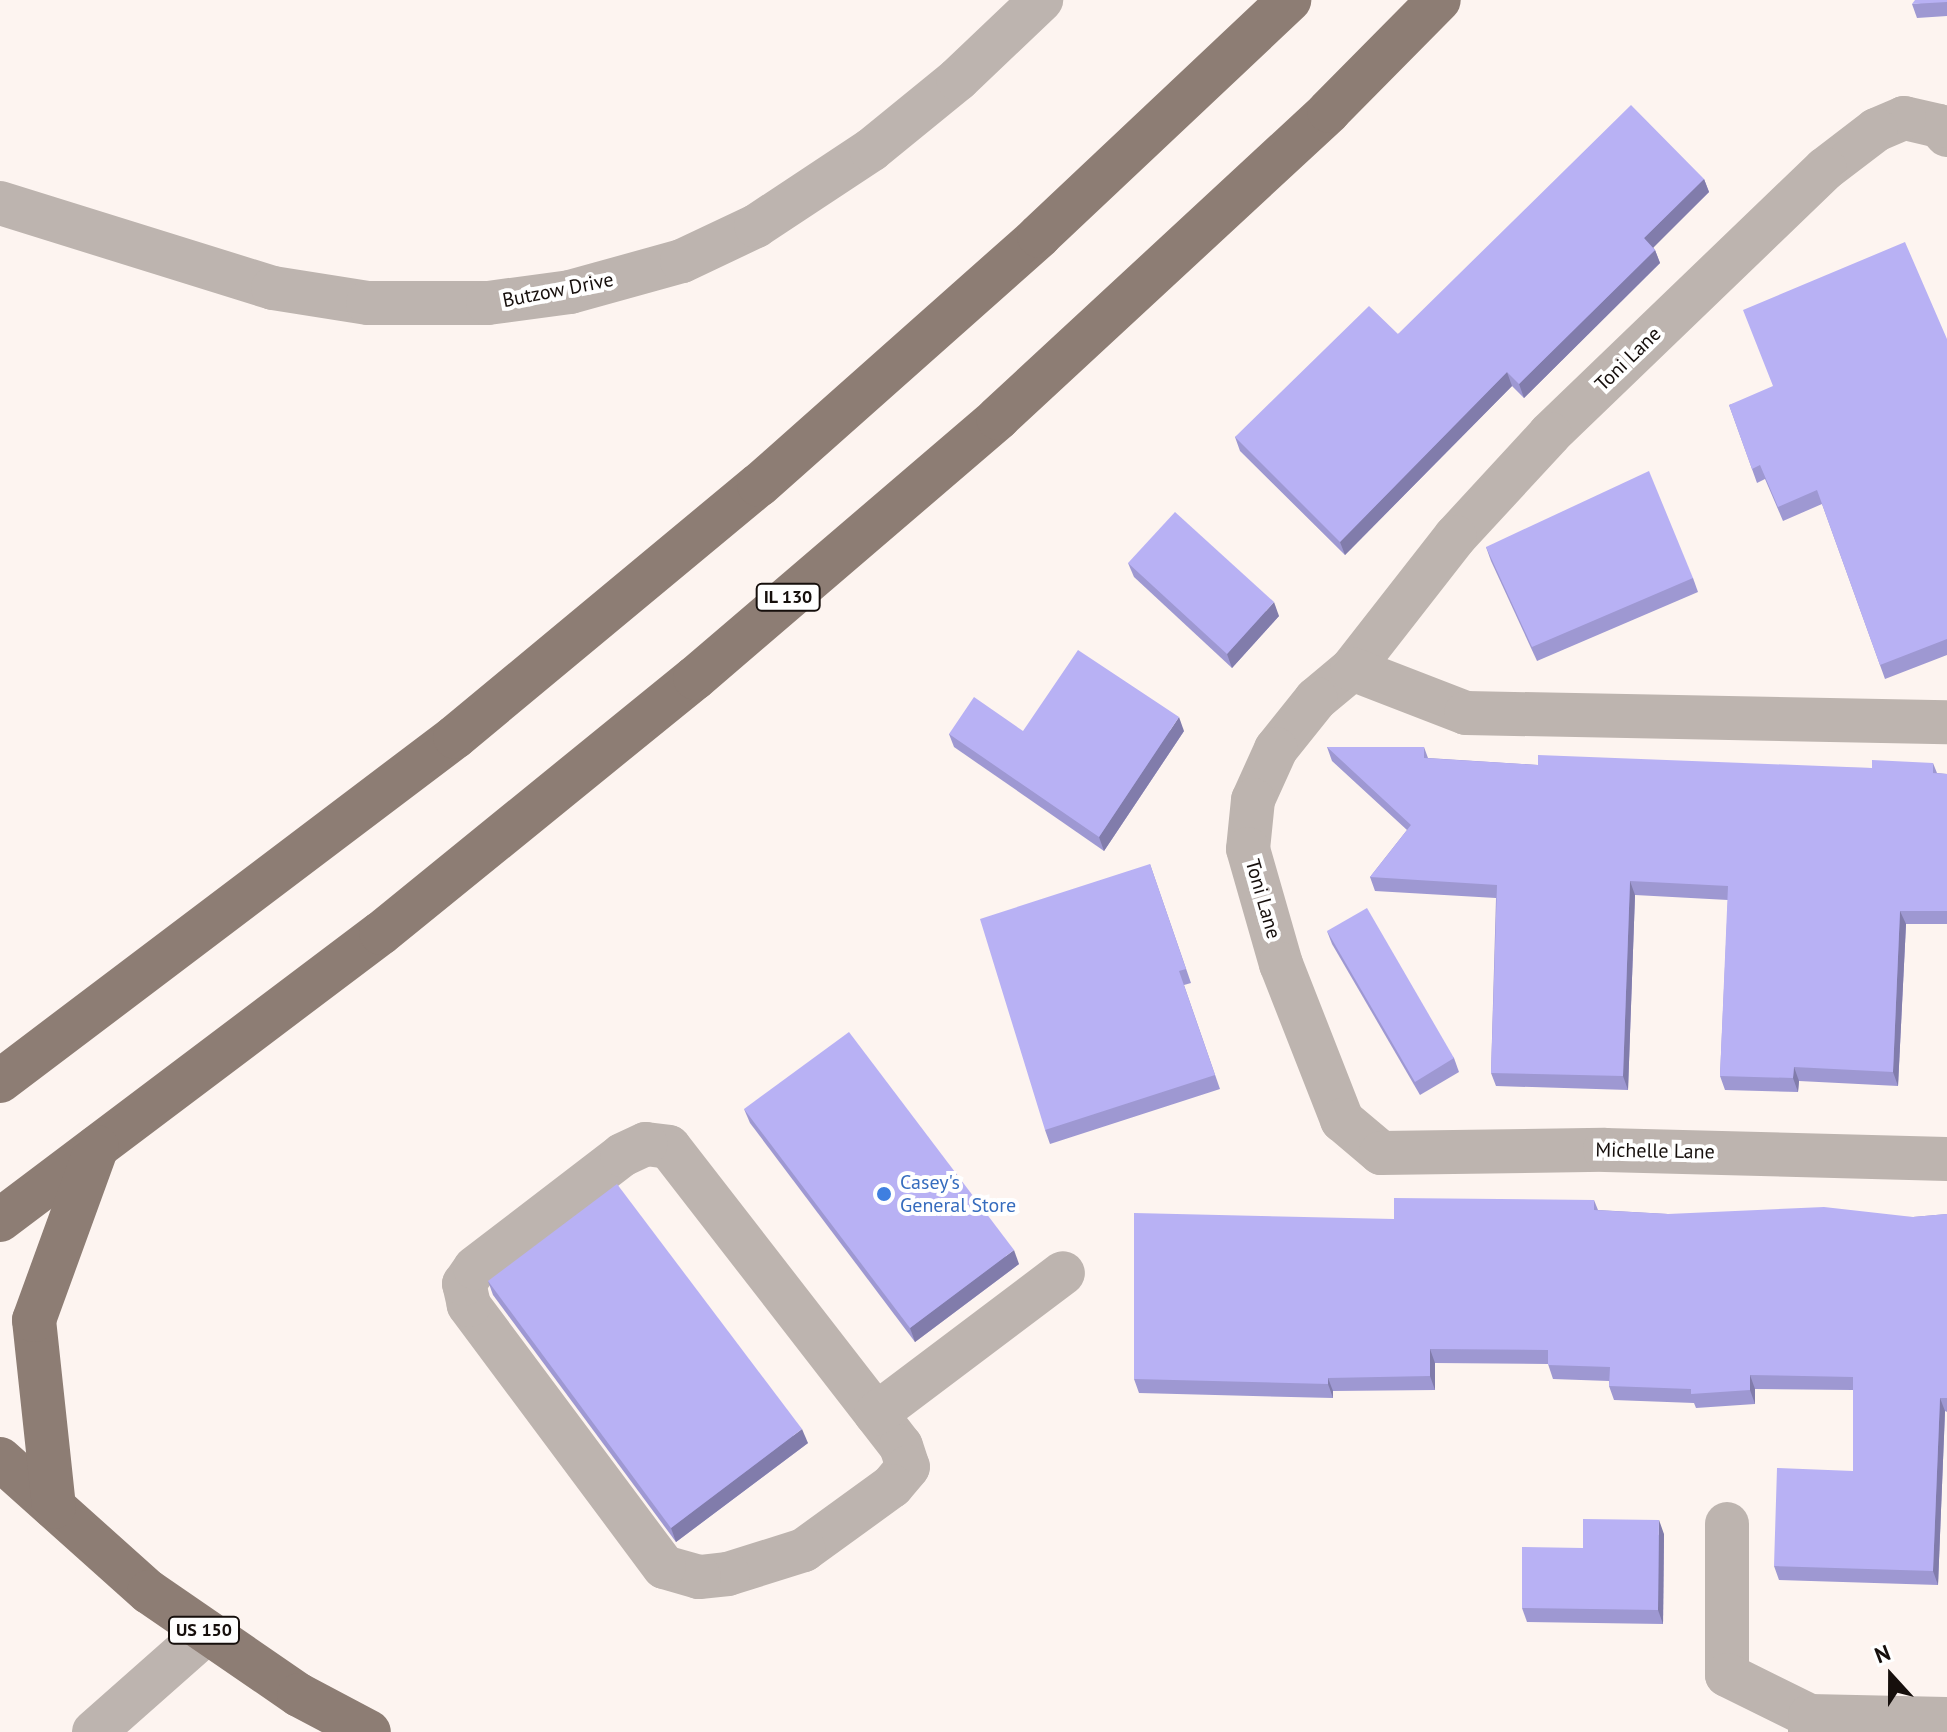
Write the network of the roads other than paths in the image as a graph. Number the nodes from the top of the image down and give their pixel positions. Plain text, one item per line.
1 (1041, 0) edge
2 (1289, 0) edge
3 (1439, 0) edge
4 (1947, 135) edge
5 (0, 203) edge
6 (1352, 669) junction
7 (1947, 722) edge
8 (0, 1081) edge
9 (1366, 1144) joint
10 (97, 1147) junction
11 (1947, 1159) edge
12 (0, 1220) edge
13 (1063, 1273) dead end
14 (876, 1414) junction
15 (0, 1459) edge
16 (54, 1507) junction
17 (1727, 1524) dead end
18 (207, 1632) junction
19 (1947, 1719) edge
20 (1810, 1724) edge
21 (94, 1732) edge
22 (369, 1732) edge

1 - 5 street, Butzow Drive
2 - 8 main road
3 - 10 main road, IL 130
4 - 6 street, Toni Lane
6 - 7 street
6 - 9 street, Toni Lane
9 - 11 street, Michelle Lane
10 - 12 main road
10 - 16 main road
13 - 14 street
14 - 14 street
15 - 16 main road, US 150
16 - 18 main road, US 150
17 - 20 street
18 - 21 street
18 - 22 main road, US 150
19 - 20 street

